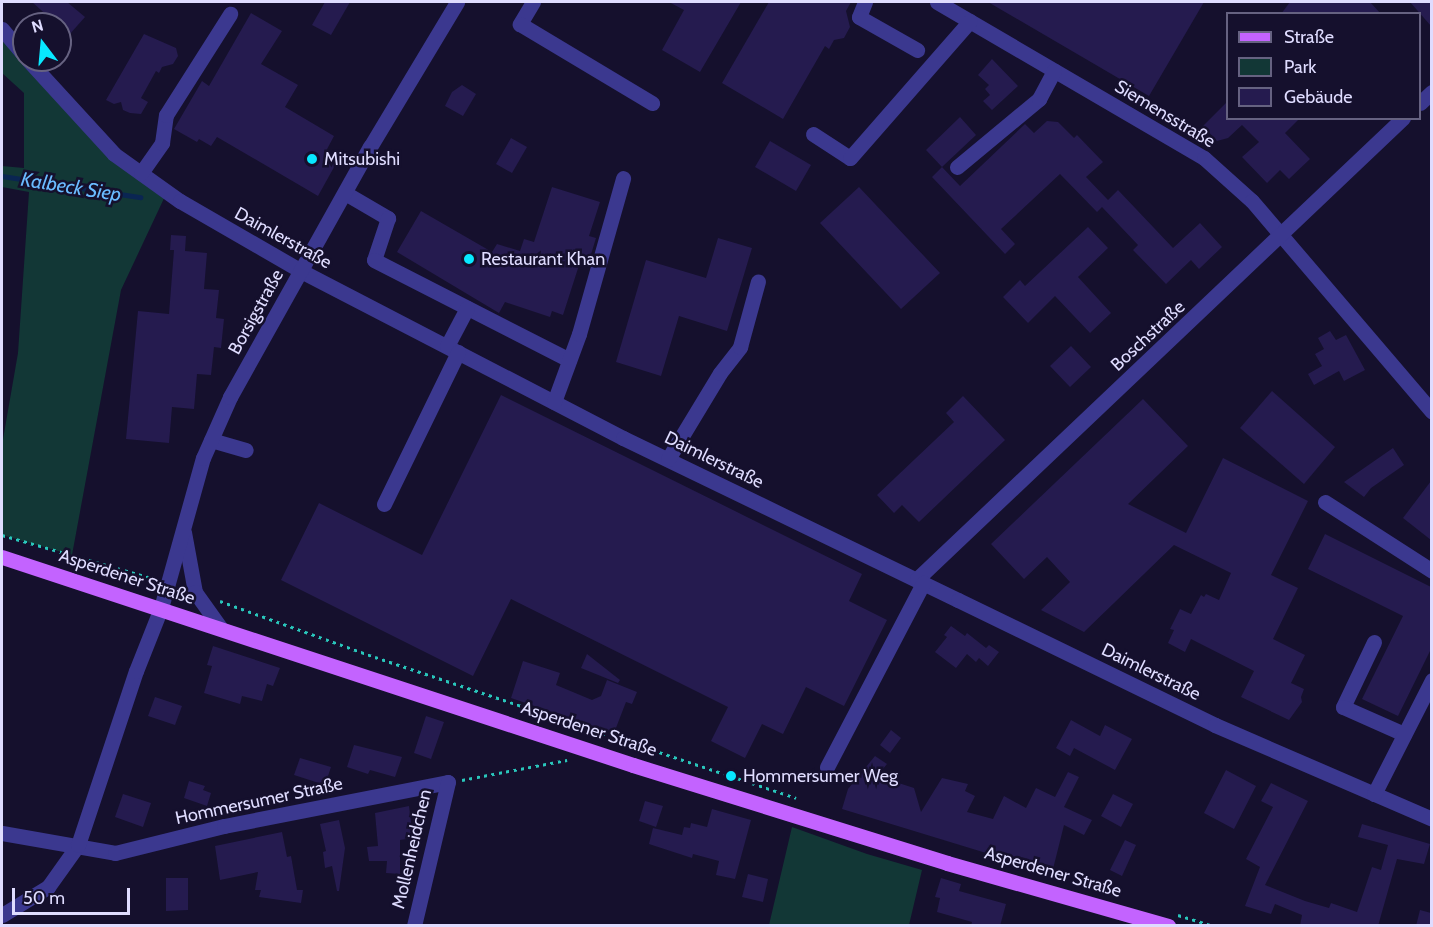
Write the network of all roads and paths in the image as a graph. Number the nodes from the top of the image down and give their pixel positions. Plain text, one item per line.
1 (457, 2) edge
2 (533, 2) edge
3 (865, 2) edge
4 (937, 2) edge
5 (230, 14) dead end
6 (970, 21) junction
7 (2, 29) edge
8 (12, 41) edge
9 (916, 50) dead end
10 (1054, 71) junction
11 (39, 72) edge
12 (652, 103) dead end
13 (1401, 120) edge
14 (813, 134) dead end
15 (957, 167) dead end
16 (141, 173) junction
17 (622, 177) dead end
18 (345, 193) junction
19 (1280, 238) junction
20 (301, 271) junction
21 (758, 281) dead end
22 (467, 308) junction
23 (452, 349) junction
24 (569, 360) junction
25 (554, 402) junction
26 (1431, 412) edge
27 (211, 440) junction
28 (246, 450) dead end
29 (668, 459) junction
30 (1325, 502) dead end
31 (384, 504) dead end
32 (183, 526) junction
33 (2, 535) edge
34 (2, 557) edge
35 (1431, 571) edge
36 (920, 581) junction
37 (168, 583) junction
38 (195, 592) junction
39 (161, 608) junction
40 (220, 627) junction
41 (1374, 642) dead end
42 (1431, 680) edge
43 (1404, 734) junction
44 (568, 760) dead end
45 (827, 767) dead end
46 (448, 782) junction
47 (1374, 794) junction
48 (798, 799) dead end
49 (1431, 819) edge
50 (2, 833) edge
51 (78, 845) junction
52 (2, 915) edge
53 (1170, 919) edge
54 (414, 926) edge
55 (1214, 926) edge

1 - 18 street, Borsigstraße
2 - 12 street
3 - 9 street
4 - 6 street, Siemensstraße
5 - 16 street
6 - 10 street, Siemensstraße
6 - 14 street
7 - 8 street
10 - 15 street
10 - 19 street, Siemensstraße
11 - 16 street, Daimlerstraße
13 - 19 street, Boschstraße
16 - 20 street, Daimlerstraße
17 - 24 street
18 - 20 street, Borsigstraße
18 - 22 street
19 - 26 street, Siemensstraße
19 - 36 street, Boschstraße
20 - 23 street, Daimlerstraße
20 - 27 street, Borsigstraße
21 - 29 street
22 - 23 street
22 - 24 street
23 - 25 street, Daimlerstraße
23 - 31 street
24 - 25 street
25 - 29 street, Daimlerstraße
27 - 28 street
27 - 32 street, Borsigstraße
29 - 36 street, Daimlerstraße
30 - 35 street
32 - 37 street, Borsigstraße
32 - 38 street, Borsigstraße
33 - 37 path
34 - 39 main road, Asperdener Straße
36 - 45 street, Boschstraße
36 - 47 street, Daimlerstraße
37 - 39 street, Borsigstraße
38 - 40 street, Borsigstraße
38 - 48 path
39 - 40 main road, Asperdener Straße
39 - 51 street
40 - 53 main road, Asperdener Straße
41 - 43 street
42 - 43 street
43 - 47 street
44 - 46 path
46 - 51 street, Hommersumer Straße
46 - 54 street, Mollenheidchen
47 - 49 street, Daimlerstraße
50 - 51 street, Hommersumer Straße
51 - 52 street
53 - 55 path

